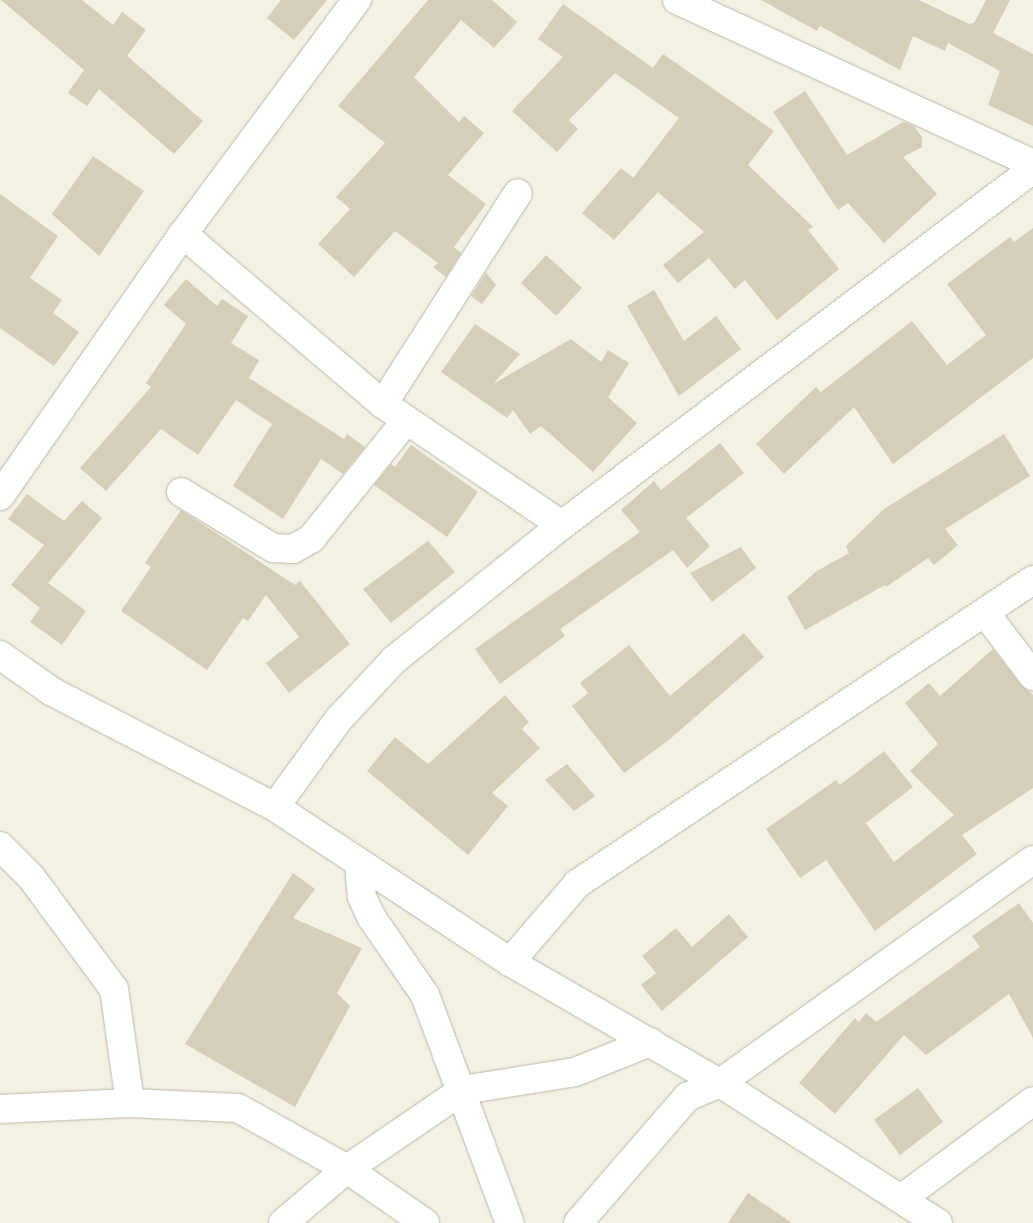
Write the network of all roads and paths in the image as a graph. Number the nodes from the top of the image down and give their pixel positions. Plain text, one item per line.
1 (357, 0) edge
2 (677, 0) edge
3 (1033, 164) edge
4 (1033, 169) edge
5 (518, 192) dead end
6 (183, 234) junction
7 (383, 404) junction
8 (406, 421) junction
9 (180, 492) dead end
10 (0, 496) edge
11 (562, 525) junction
12 (1033, 580) edge
13 (986, 614) junction
14 (0, 655) edge
15 (1033, 676) edge
16 (275, 807) junction
17 (0, 846) edge
18 (1033, 860) edge
19 (359, 864) junction
20 (510, 962) junction
21 (650, 1042) junction
22 (720, 1083) junction
23 (463, 1090) junction
24 (1033, 1101) edge
25 (130, 1103) junction
26 (0, 1108) edge
27 (347, 1169) junction
28 (901, 1200) junction
29 (283, 1223) edge
30 (425, 1223) edge
31 (510, 1223) edge
32 (578, 1223) edge
33 (938, 1223) edge

1 - 6 street
2 - 3 street
4 - 11 street
5 - 7 street
6 - 7 street
6 - 10 street
7 - 8 street
8 - 9 street
8 - 11 street
11 - 16 street
12 - 13 street
13 - 15 street
13 - 20 street
14 - 16 street
16 - 19 street
17 - 25 street
18 - 22 street
19 - 20 street
19 - 23 street
20 - 21 street
21 - 22 street
21 - 23 street
22 - 28 street
22 - 32 street
23 - 27 street
23 - 31 street
24 - 28 street
25 - 26 street
25 - 27 street
27 - 29 street
27 - 30 street
28 - 33 street

